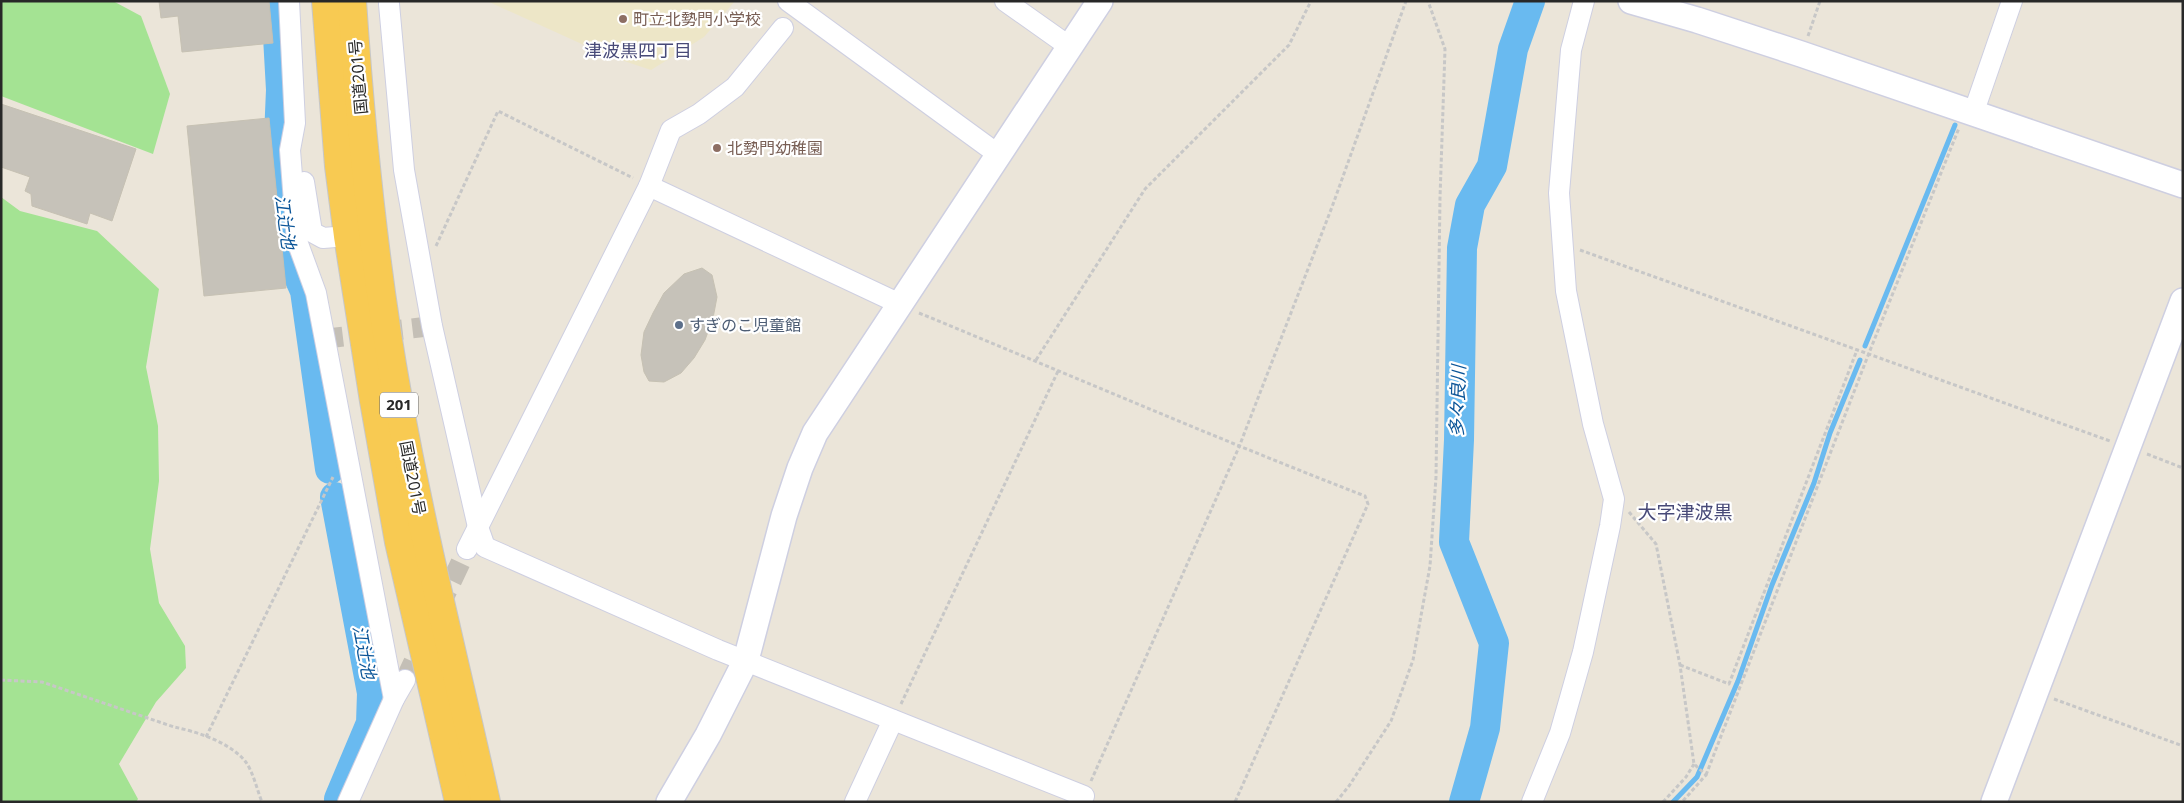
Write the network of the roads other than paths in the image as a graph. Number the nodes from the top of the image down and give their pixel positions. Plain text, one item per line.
1 (288, 1) edge
2 (326, 1) edge
3 (352, 1) edge
4 (788, 1) edge
5 (1005, 1) edge
6 (1100, 1) edge
7 (1584, 1) edge
8 (1631, 1) edge
9 (2012, 1) edge
10 (389, 4) dead end
11 (783, 28) dead end
12 (1070, 47) junction
13 (1969, 113) junction
14 (295, 123) junction
15 (999, 155) junction
16 (2183, 185) edge
17 (649, 186) junction
18 (348, 236) junction
19 (2183, 301) edge
20 (900, 304) junction
21 (478, 527) junction
22 (467, 549) tunnel mouth
23 (746, 660) junction
24 (405, 680) tunnel mouth
25 (394, 698) junction
26 (893, 720) junction
27 (1084, 796) road end
28 (348, 802) edge
29 (459, 802) edge
30 (486, 802) edge
31 (669, 802) edge
32 (856, 802) edge
33 (1532, 802) edge
34 (1994, 802) edge

1 - 14 street
2 - 18 highway, 国道201号 / 201
3 - 30 highway, 国道201号 / 201
4 - 15 street
5 - 12 street
6 - 12 street
7 - 33 street
8 - 13 street
9 - 13 street
10 - 21 street
11 - 17 street
12 - 15 street
13 - 16 street
14 - 18 street
14 - 25 street
15 - 20 street
17 - 20 street
17 - 21 street
18 - 29 highway, 国道201号 / 201
19 - 34 street
20 - 23 street
21 - 22 street
21 - 23 street
23 - 26 street
23 - 31 street
24 - 25 street
25 - 28 street
26 - 27 street
26 - 32 street

